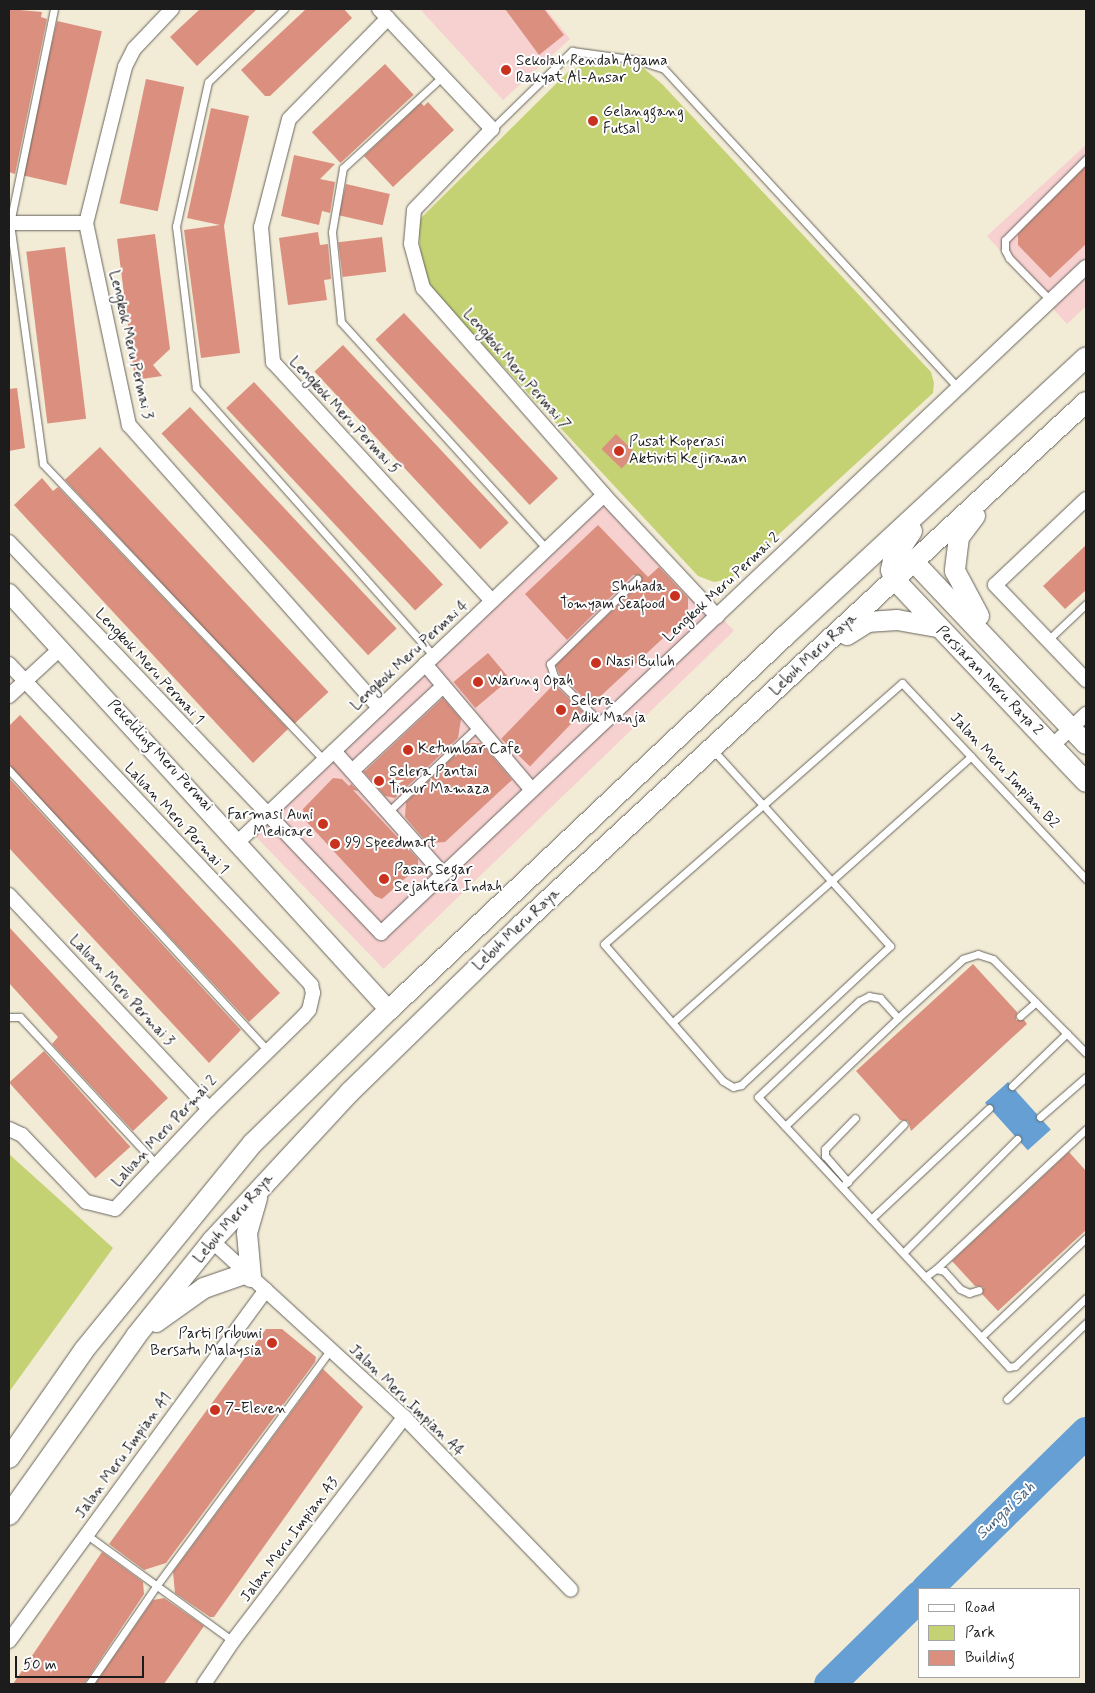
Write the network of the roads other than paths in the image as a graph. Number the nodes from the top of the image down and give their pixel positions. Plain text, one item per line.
1 (54, 9) edge
2 (172, 9) edge
3 (284, 9) edge
4 (384, 13) edge
5 (443, 76) junction
6 (492, 129) junction
7 (1086, 159) edge
8 (10, 223) edge
9 (86, 224) junction
10 (1086, 268) edge
11 (1050, 301) junction
12 (1086, 357) edge
13 (959, 389) junction
14 (1086, 402) edge
15 (1012, 469) junction
16 (948, 486) junction
17 (604, 495) junction
18 (1086, 500) edge
19 (9, 542) edge
20 (547, 548) junction
21 (900, 566) junction
22 (638, 579) dead end
23 (9, 593) edge
24 (492, 601) junction
25 (1086, 604) edge
26 (716, 616) junction
27 (938, 627) junction
28 (785, 636) junction
29 (1048, 640) junction
30 (993, 644) junction
31 (60, 649) junction
32 (822, 650) junction
33 (429, 660) junction
34 (9, 664) edge
35 (1086, 680) edge
36 (24, 682) junction
37 (443, 686) junction
38 (9, 696) edge
39 (378, 708) junction
40 (1086, 714) edge
41 (602, 724) junction
42 (478, 726) junction
43 (1072, 727) junction
44 (1086, 744) edge
45 (1052, 746) junction
46 (334, 750) junction
47 (713, 750) junction
48 (971, 756) junction
49 (324, 760) junction
50 (9, 770) edge
51 (352, 771) junction
52 (1086, 782) edge
53 (532, 790) junction
54 (763, 805) junction
55 (388, 812) junction
56 (266, 815) junction
57 (239, 841) junction
58 (443, 874) junction
59 (1086, 879) edge
60 (830, 880) junction
61 (9, 897) edge
62 (312, 1000) joint
63 (1036, 1002) junction
64 (389, 1010) junction
65 (1020, 1016) dead end
66 (9, 1017) edge
67 (898, 1018) junction
68 (674, 1021) junction
69 (1067, 1033) junction
70 (267, 1050) junction
71 (1086, 1054) edge
72 (1086, 1077) edge
73 (1012, 1086) dead end
74 (989, 1108) dead end
75 (208, 1109) junction
76 (1040, 1117) dead end
77 (856, 1118) dead end
78 (904, 1124) dead end
79 (785, 1126) junction
80 (9, 1129) edge
81 (1086, 1129) edge
82 (1017, 1138) dead end
83 (157, 1165) junction
84 (848, 1182) junction
85 (842, 1187) junction
86 (259, 1190) junction
87 (871, 1218) junction
88 (1086, 1238) edge
89 (212, 1241) junction
90 (904, 1252) junction
91 (936, 1269) junction
92 (249, 1275) junction
93 (925, 1277) junction
94 (266, 1290) junction
95 (979, 1290) dead end
96 (1086, 1298) edge
97 (1086, 1323) edge
98 (136, 1336) junction
99 (981, 1337) junction
100 (330, 1350) junction
101 (1007, 1399) dead end
102 (404, 1417) junction
103 (9, 1458) edge
104 (9, 1515) edge
105 (87, 1534) junction
106 (157, 1585) junction
107 (571, 1590) dead end
108 (9, 1640) edge
109 (233, 1641) junction
110 (89, 1684) edge
111 (204, 1684) edge

1 - 8 lane
2 - 9 street, Lengkok Meru Permai 3
3 - 33 lane
4 - 5 street
4 - 24 street, Lengkok Meru Permai 5
5 - 6 street
5 - 20 lane
6 - 13 lane
6 - 17 street, Lengkok Meru Permai 7
7 - 11 lane
8 - 9 street
8 - 49 lane
9 - 39 street, Lengkok Meru Permai 3
10 - 11 street, Lengkok Meru Permai 2
11 - 13 street, Lengkok Meru Permai 2
12 - 16 main road, Lebuh Meru Raya
13 - 26 street, Lengkok Meru Permai 2
14 - 15 main road, Lebuh Meru Raya
15 - 21 main road, Lebuh Meru Raya
15 - 30 main road
16 - 21 main road
16 - 28 main road, Lebuh Meru Raya
17 - 20 street, Lengkok Meru Permai 4
17 - 26 street, Lengkok Meru Permai 7
18 - 29 street
19 - 56 street, Lengkok Meru Permai 1
20 - 24 street, Lengkok Meru Permai 4
21 - 27 main road, Persiaran Meru Raya 2
21 - 28 main road
21 - 30 main road, Persiaran Meru Raya 2
21 - 32 main road, Lebuh Meru Raya
22 - 41 lane
23 - 31 street, Pekeliling Meru Permai
24 - 33 street, Lengkok Meru Permai 4
25 - 29 lane
26 - 41 street, Lengkok Meru Permai 2
27 - 32 main road
27 - 45 main road, Persiaran Meru Raya 2
28 - 64 main road, Lebuh Meru Raya
29 - 35 street
30 - 43 main road, Persiaran Meru Raya 2
31 - 36 street
31 - 57 street, Pekeliling Meru Permai
32 - 47 main road, Lebuh Meru Raya
33 - 37 street
33 - 39 street, Lengkok Meru Permai 4
34 - 36 street, Laluan Meru Permai 1
36 - 38 street
36 - 62 street, Laluan Meru Permai 1
37 - 42 street
37 - 51 street
39 - 46 street, Lengkok Meru Permai 4
40 - 43 street
41 - 53 street, Lengkok Meru Permai 2
42 - 53 street
42 - 55 lane
43 - 44 main road, Persiaran Meru Raya 2
43 - 45 street
45 - 52 main road, Persiaran Meru Raya 2
46 - 49 street, Lengkok Meru Permai 4
46 - 51 street
47 - 54 lane
47 - 86 main road, Lebuh Meru Raya
48 - 54 lane, Jalan Meru Impian B2
48 - 59 lane, Jalan Meru Impian B2
48 - 60 lane
49 - 56 street, Lengkok Meru Permai 4
50 - 70 lane
51 - 55 street
53 - 58 street, Lengkok Meru Permai 2
54 - 60 lane
54 - 68 lane
55 - 58 street
56 - 57 street, Lengkok Meru Permai 4
56 - 58 street, Lengkok Meru Permai 2
57 - 64 street, Pekeliling Meru Permai
60 - 68 lane
60 - 68 lane
61 - 75 street, Laluan Meru Permai 3
62 - 70 street, Laluan Meru Permai 2
63 - 65 lane
63 - 67 lane
63 - 69 lane
64 - 103 main road, Lebuh Meru Raya
66 - 83 lane
67 - 79 lane
67 - 79 lane
69 - 71 lane
69 - 73 lane
70 - 75 street, Laluan Meru Permai 2
72 - 76 lane
74 - 87 lane
75 - 83 street, Laluan Meru Permai 2
77 - 84 lane
78 - 84 lane
79 - 85 lane
80 - 83 street, Laluan Meru Permai 2
81 - 91 lane
82 - 90 lane
84 - 85 lane
85 - 87 lane
86 - 89 main road, Lebuh Meru Raya
86 - 92 main road
87 - 90 lane
88 - 99 lane
89 - 92 street, Jalan Meru Impian A4
89 - 98 main road, Lebuh Meru Raya
90 - 93 lane
91 - 93 lane
91 - 95 lane
92 - 94 street, Jalan Meru Impian A4
92 - 98 main road
93 - 99 lane
94 - 100 street, Jalan Meru Impian A4
94 - 105 street, Jalan Meru Impian A1
96 - 99 lane
97 - 101 lane
98 - 104 main road, Lebuh Meru Raya
100 - 102 street, Jalan Meru Impian A4
100 - 106 lane
102 - 107 street, Jalan Meru Impian A4
102 - 109 street, Jalan Meru Impian A3
105 - 106 lane
105 - 108 street, Jalan Meru Impian A1
106 - 109 lane
106 - 110 lane
109 - 111 street, Jalan Meru Impian A3

